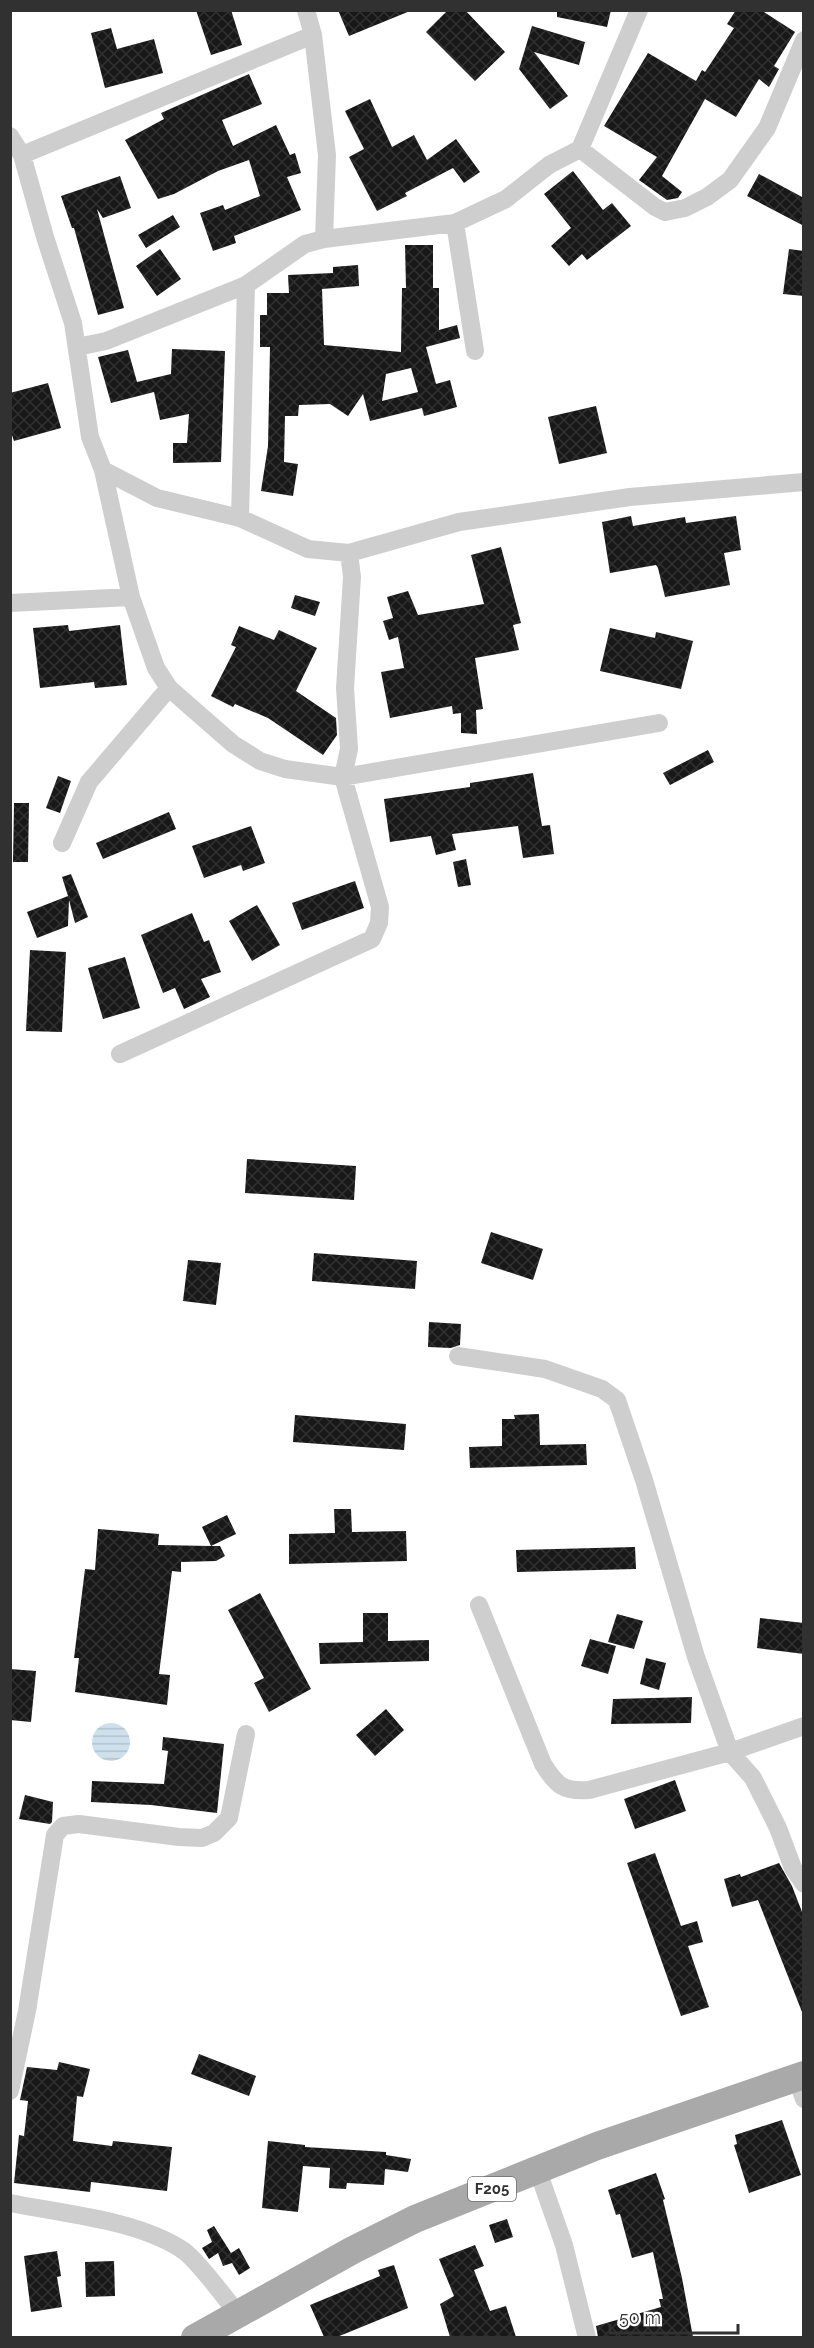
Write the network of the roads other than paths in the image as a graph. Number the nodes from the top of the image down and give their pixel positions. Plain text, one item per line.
1 (306, 10) edge
2 (639, 10) edge
3 (313, 35) junction
4 (804, 40) edge
5 (10, 136) edge
6 (580, 149) junction
7 (22, 155) junction
8 (454, 223) junction
9 (324, 239) junction
10 (246, 285) junction
11 (77, 347) junction
12 (475, 351) dead end
13 (103, 470) junction
14 (804, 482) edge
15 (240, 519) junction
16 (349, 553) junction
17 (131, 597) junction
18 (10, 603) edge
19 (170, 688) junction
20 (659, 723) dead end
21 (343, 777) junction
22 (62, 843) dead end
23 (120, 1054) dead end
24 (458, 1356) dead end
25 (479, 1605) dead end
26 (804, 1726) edge
27 (246, 1734) dead end
28 (730, 1752) junction
29 (804, 1884) edge
30 (19, 2010) edge
31 (801, 2084) edge
32 (10, 2091) edge
33 (538, 2171) junction
34 (10, 2203) edge
35 (238, 2314) junction
36 (206, 2335) edge
37 (587, 2337) edge

1 - 3 street
2 - 6 street
3 - 7 street
3 - 9 street
4 - 6 street
5 - 7 street
6 - 8 street
7 - 11 street
8 - 9 street
8 - 12 street
9 - 10 street
10 - 11 street
10 - 15 street
11 - 13 street
13 - 15 street
13 - 17 street
14 - 16 street
15 - 16 street
16 - 21 street
17 - 18 street
17 - 19 street
19 - 21 street
19 - 22 street
20 - 21 street
21 - 23 street
24 - 28 street
25 - 28 street
26 - 28 street
27 - 30 street
28 - 29 street
30 - 32 street
31 - 33 main road, F205
33 - 35 main road, F205
33 - 37 street
34 - 35 street
35 - 36 main road, F205

